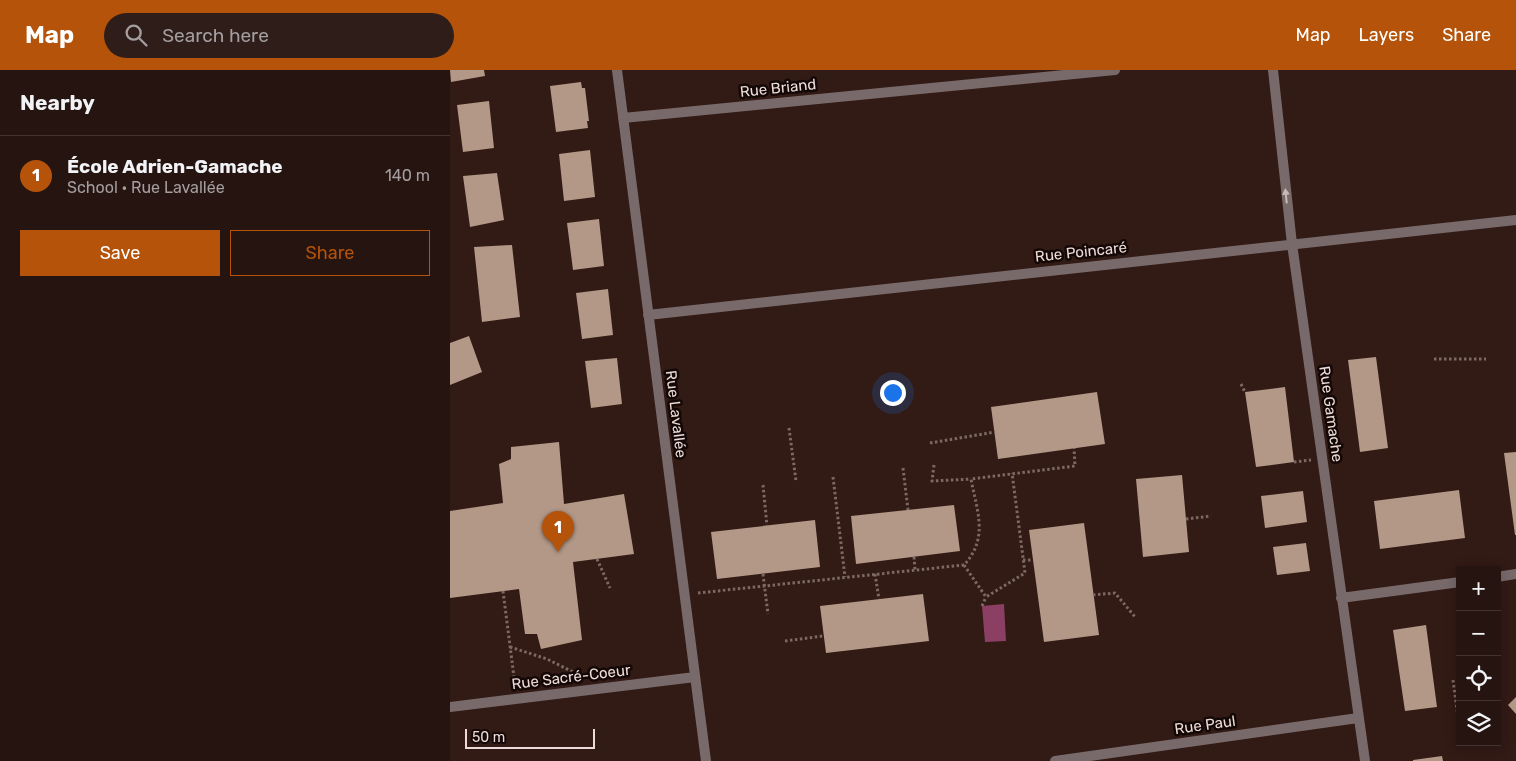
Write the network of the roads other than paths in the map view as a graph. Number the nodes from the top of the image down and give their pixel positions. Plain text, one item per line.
1 (617, 70) edge
2 (1115, 70) edge
3 (1273, 70) edge
4 (1066, 72) edge
5 (623, 118) junction
6 (1516, 220) edge
7 (1292, 244) junction
8 (648, 315) junction
9 (1516, 574) edge
10 (1501, 576) edge
11 (1456, 583) edge
12 (1342, 598) junction
13 (695, 677) junction
14 (450, 706) edge
15 (1358, 718) junction
16 (706, 761) edge
17 (1055, 761) edge
18 (1364, 761) edge

1 - 5 street, Rue Lavallée
2 - 4 street, Rue Briand
7 -> 3 street, Rue Gamache
4 - 5 street, Rue Briand
5 - 8 street, Rue Lavallée
6 - 7 street, Rue Poincaré
7 - 8 street, Rue Poincaré
7 - 12 street, Rue Gamache
8 - 13 street, Rue Lavallée
9 - 10 street
11 - 12 street
12 - 15 street, Rue Gamache
13 - 14 street, Rue Sacré-Coeur
13 - 16 street, Rue Lavallée
15 - 17 street, Rue Paul
15 - 18 street, Rue Gamache

